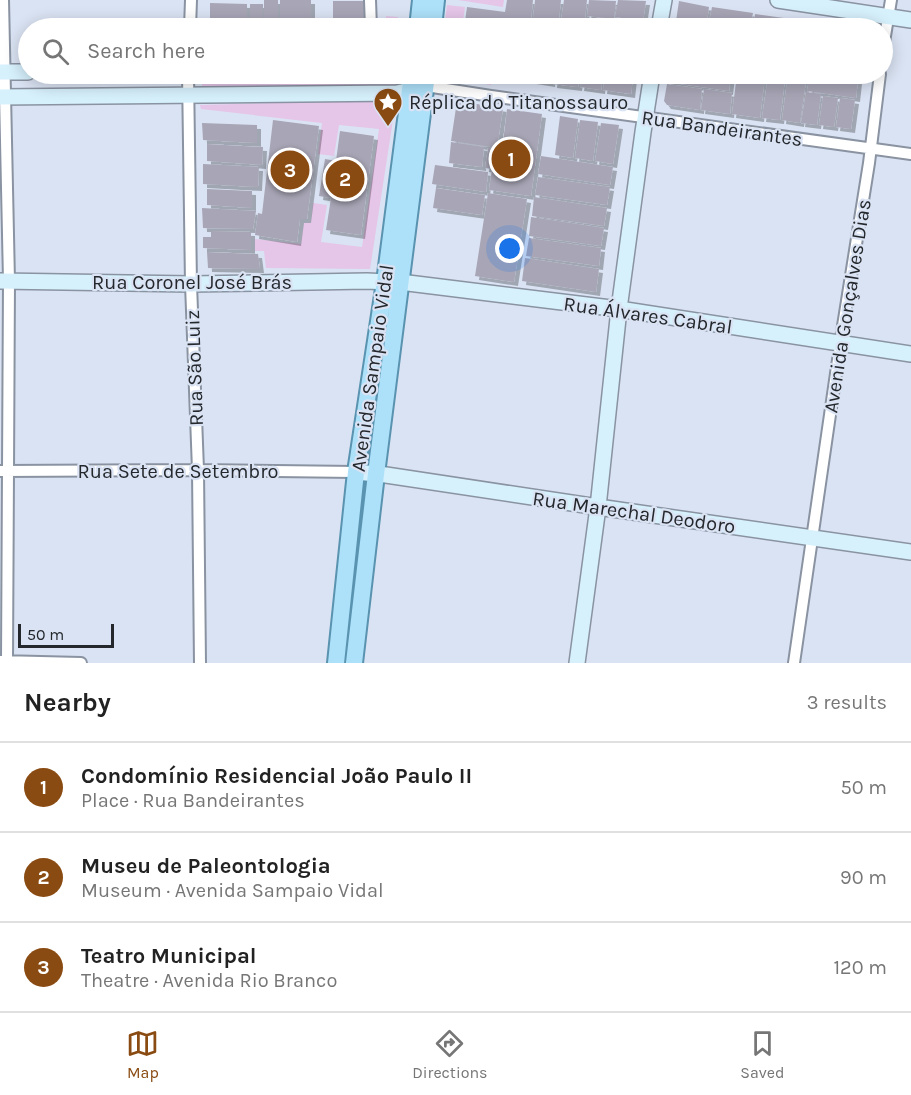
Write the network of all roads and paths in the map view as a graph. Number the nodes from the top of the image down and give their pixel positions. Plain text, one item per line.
1 (3, 0) edge
2 (191, 0) edge
3 (370, 0) edge
4 (421, 0) edge
5 (436, 0) edge
6 (664, 0) edge
7 (778, 0) edge
8 (891, 0) edge
9 (888, 17) junction
10 (190, 18) edge
11 (371, 18) edge
12 (418, 18) edge
13 (434, 18) edge
14 (661, 18) edge
15 (911, 20) edge
16 (2, 72) edge
17 (18, 72) edge
18 (188, 84) edge
19 (408, 84) edge
20 (413, 84) edge
21 (444, 84) edge
22 (650, 84) edge
23 (879, 84) edge
24 (188, 96) junction
25 (3, 97) edge
26 (645, 118) junction
27 (870, 148) junction
28 (911, 154) edge
29 (5, 281) edge
30 (392, 282) junction
31 (191, 284) junction
32 (619, 309) junction
33 (840, 343) junction
34 (911, 354) edge
35 (198, 470) junction
36 (4, 471) edge
37 (356, 472) junction
38 (376, 474) junction
39 (597, 507) junction
40 (812, 538) junction
41 (911, 552) edge
42 (3, 661) edge
43 (20, 662) edge
44 (81, 663) edge
45 (200, 663) edge
46 (336, 663) edge
47 (354, 663) edge
48 (577, 663) edge
49 (794, 663) edge

1 - 16 street
2 - 10 street
3 - 11 street
4 - 12 main road
5 - 13 main road
6 - 14 main road
7 - 9 main road
8 - 9 street
9 - 15 main road
16 - 17 main road
16 - 25 street
18 - 24 street, Rua São Luiz
19 - 24 main road
20 - 30 main road, Avenida Sampaio Vidal
21 - 26 street, Rua Bandeirantes
22 - 26 main road
23 - 27 street, Avenida Gonçalves Dias
24 - 25 main road
24 - 31 street, Rua São Luiz
25 - 29 street
26 - 27 street, Rua Bandeirantes
26 - 32 main road
27 - 28 street, Rua Bandeirantes
27 - 33 street, Avenida Gonçalves Dias
29 - 31 main road, Rua Coronel José Brás
29 - 36 street
30 - 31 main road, Rua Coronel José Brás
30 - 32 main road, Rua Álvares Cabral
30 - 37 main road, Avenida Sampaio Vidal
30 - 38 main road, Avenida Sampaio Vidal
31 - 35 street, Rua São Luiz
32 - 33 main road, Rua Álvares Cabral
32 - 39 main road
33 - 34 main road, Rua Álvares Cabral
33 - 40 street, Avenida Gonçalves Dias
35 - 36 street, Rua Sete de Setembro
35 - 37 street, Rua Sete de Setembro
35 - 45 street, Rua São Luiz
36 - 42 street
37 - 38 main road, Rua Marechal Deodoro
37 - 46 main road, Avenida Sampaio Vidal
38 - 39 main road, Rua Marechal Deodoro
38 - 47 main road, Avenida Sampaio Vidal
39 - 40 main road, Rua Marechal Deodoro
39 - 48 main road
40 - 41 main road, Rua Marechal Deodoro
40 - 49 street, Avenida Gonçalves Dias
42 - 43 street
43 - 44 street

